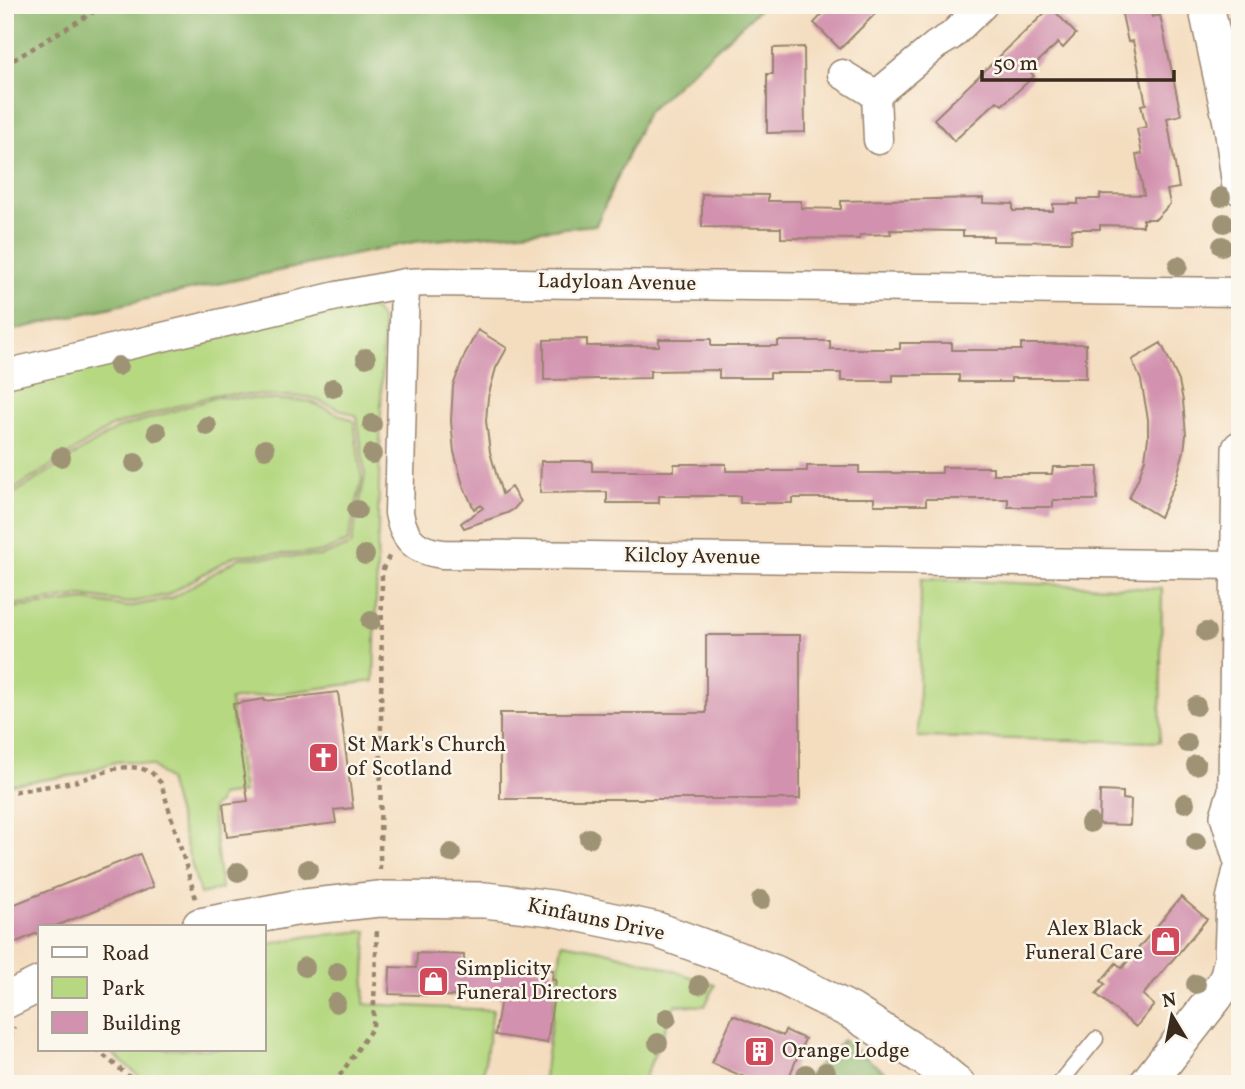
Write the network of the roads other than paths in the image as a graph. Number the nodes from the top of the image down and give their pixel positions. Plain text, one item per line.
1 (984, 5) edge
2 (1206, 5) edge
3 (842, 74) dead end
4 (876, 95) junction
5 (1236, 126) edge
6 (878, 140) dead end
7 (1240, 187) edge
8 (405, 283) junction
9 (1240, 292) edge
10 (5, 374) edge
11 (1240, 449) edge
12 (1239, 514) edge
13 (1238, 565) edge
14 (1239, 642) edge
15 (1240, 856) edge
16 (1240, 874) edge
17 (198, 913) edge
18 (38, 985) edge
19 (5, 1001) edge
20 (1096, 1039) dead end
21 (957, 1084) edge
22 (1059, 1084) edge
23 (1147, 1084) edge

1 - 4 street
2 - 5 street
3 - 4 street
4 - 6 street
5 - 7 street
8 - 9 street, Ladyloan Avenue
8 - 10 street, Ladyloan Avenue
8 - 13 street, Kilcloy Avenue
11 - 12 street
12 - 13 street
13 - 14 street
14 - 15 street
16 - 23 street
17 - 21 street, Kinfauns Drive
18 - 19 street
20 - 22 lane

